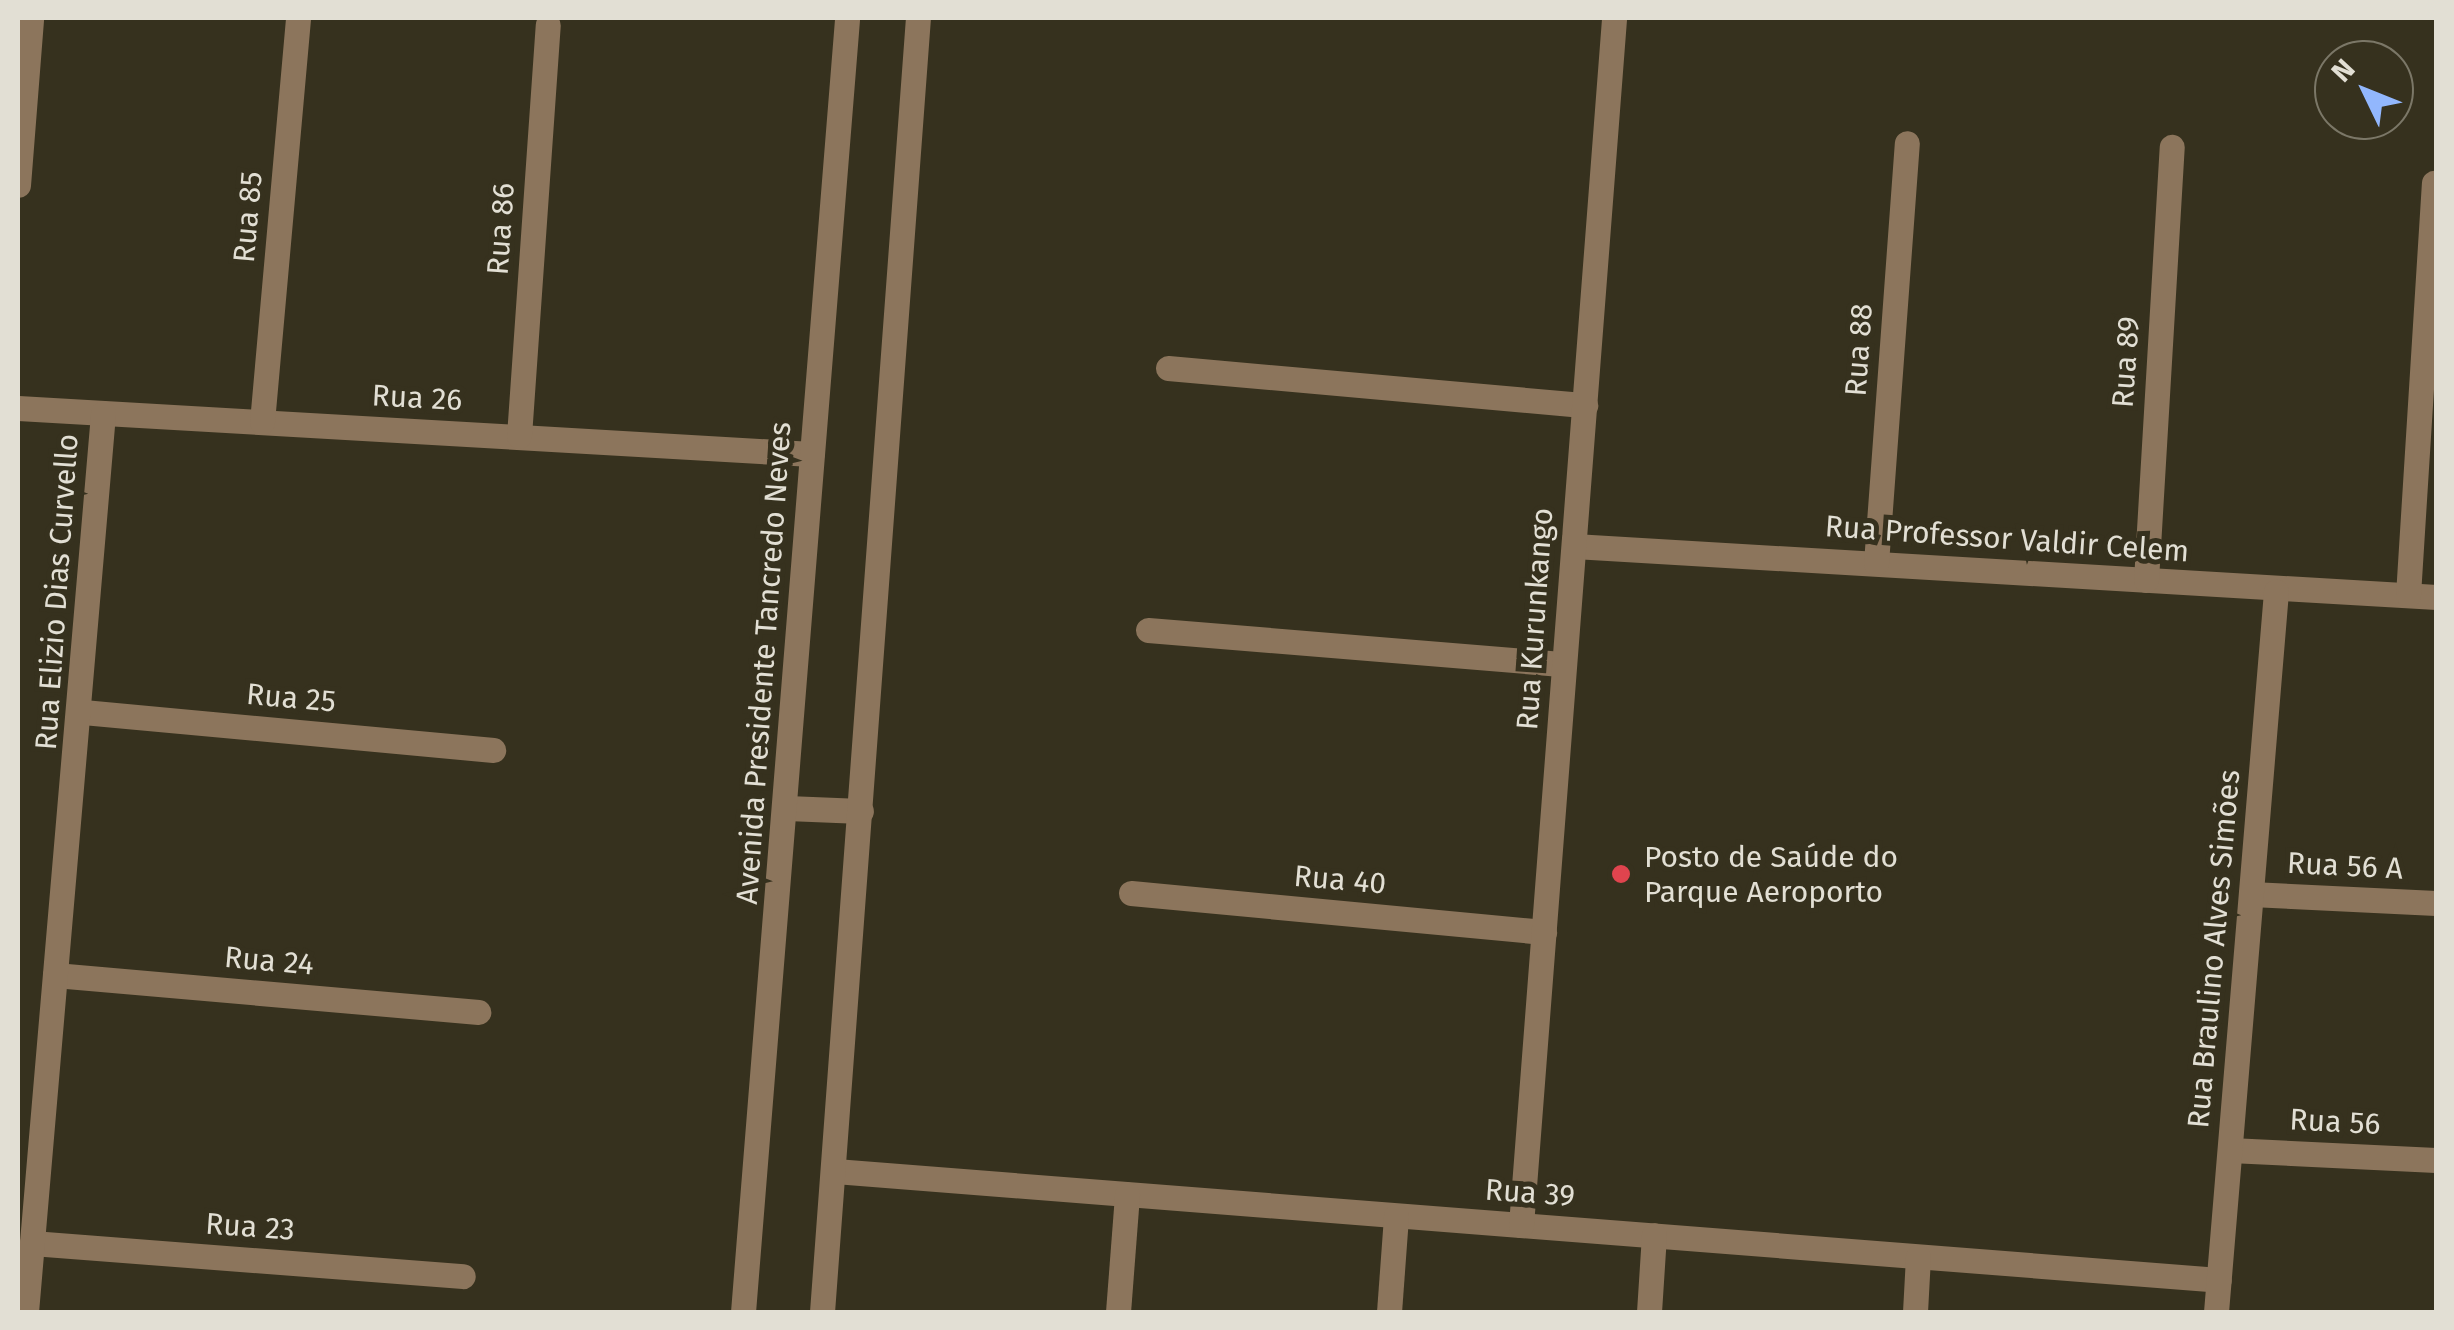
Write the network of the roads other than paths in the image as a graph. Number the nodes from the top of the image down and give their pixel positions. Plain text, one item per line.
1 (31, 18) edge
2 (298, 18) edge
3 (847, 18) edge
4 (918, 18) edge
5 (1614, 18) edge
6 (548, 26) dead end
7 (1907, 143) dead end
8 (2172, 147) dead end
9 (2434, 184) edge
10 (18, 185) edge
11 (1168, 368) dead end
12 (1584, 404) junction
13 (18, 408) edge
14 (103, 413) junction
15 (262, 422) junction
16 (519, 436) junction
17 (812, 454) junction
18 (1574, 546) junction
19 (1876, 563) junction
20 (2146, 580) junction
21 (2276, 591) junction
22 (2408, 595) junction
23 (2436, 597) edge
24 (1148, 630) dead end
25 (1564, 664) junction
26 (84, 712) junction
27 (493, 750) dead end
28 (788, 808) junction
29 (861, 810) junction
30 (1131, 893) dead end
31 (2251, 894) junction
32 (2436, 903) edge
33 (1544, 932) junction
34 (55, 975) junction
35 (478, 1012) dead end
36 (29, 1098) edge
37 (2230, 1150) junction
38 (2436, 1160) edge
39 (835, 1172) junction
40 (1127, 1194) junction
41 (1396, 1216) junction
42 (1521, 1225) junction
43 (1654, 1235) junction
44 (32, 1244) junction
45 (1918, 1257) junction
46 (464, 1276) dead end
47 (2219, 1280) junction
48 (26, 1312) edge
49 (742, 1312) edge
50 (822, 1312) edge
51 (1118, 1312) edge
52 (1389, 1312) edge
53 (1649, 1312) edge
54 (1915, 1312) edge
55 (2216, 1312) edge

1 - 10 street
2 - 15 street, Rua 85
3 - 17 street, Avenida Presidente Tancredo Neves
4 - 29 street
5 - 12 street, Rua Kurunkango
6 - 16 street, Rua 86
7 - 19 street, Rua 88
8 - 20 street, Rua 89
9 - 22 street
11 - 12 street
12 - 18 street, Rua Kurunkango
13 - 14 street, Rua 26
14 - 15 street, Rua 26
14 - 26 street, Rua Elizio Dias Curvello
15 - 16 street, Rua 26
16 - 17 street, Rua 26
17 - 28 street, Avenida Presidente Tancredo Neves
18 - 19 street, Rua Professor Valdir Celem
18 - 25 street, Rua Kurunkango
19 - 20 street, Rua Professor Valdir Celem
20 - 21 street, Rua Professor Valdir Celem
21 - 22 street, Rua Professor Valdir Celem
21 - 31 street, Rua Braulino Alves Simões
22 - 23 street, Rua Professor Valdir Celem
24 - 25 street
25 - 33 street, Rua Kurunkango
26 - 27 street, Rua 25
26 - 34 street, Rua Elizio Dias Curvello
28 - 29 street
28 - 49 street, Avenida Presidente Tancredo Neves
29 - 39 street
30 - 33 street, Rua 40
31 - 32 street, Rua 56 A
31 - 37 street, Rua Braulino Alves Simões
33 - 42 street, Rua Kurunkango
34 - 35 street, Rua 24
34 - 36 street, Rua Elizio Dias Curvello
36 - 44 street, Rua Elizio Dias Curvello
37 - 38 street, Rua 56
37 - 47 street, Rua Braulino Alves Simões
39 - 40 street, Rua 39
39 - 50 street
40 - 41 street, Rua 39
40 - 51 street
41 - 42 street, Rua 39
41 - 52 street
42 - 43 street, Rua 39
43 - 45 street, Rua 39
43 - 53 street
44 - 46 street, Rua 23
44 - 48 street, Rua Elizio Dias Curvello
45 - 47 street, Rua 39
45 - 54 street
47 - 55 street, Rua Braulino Alves Simões

